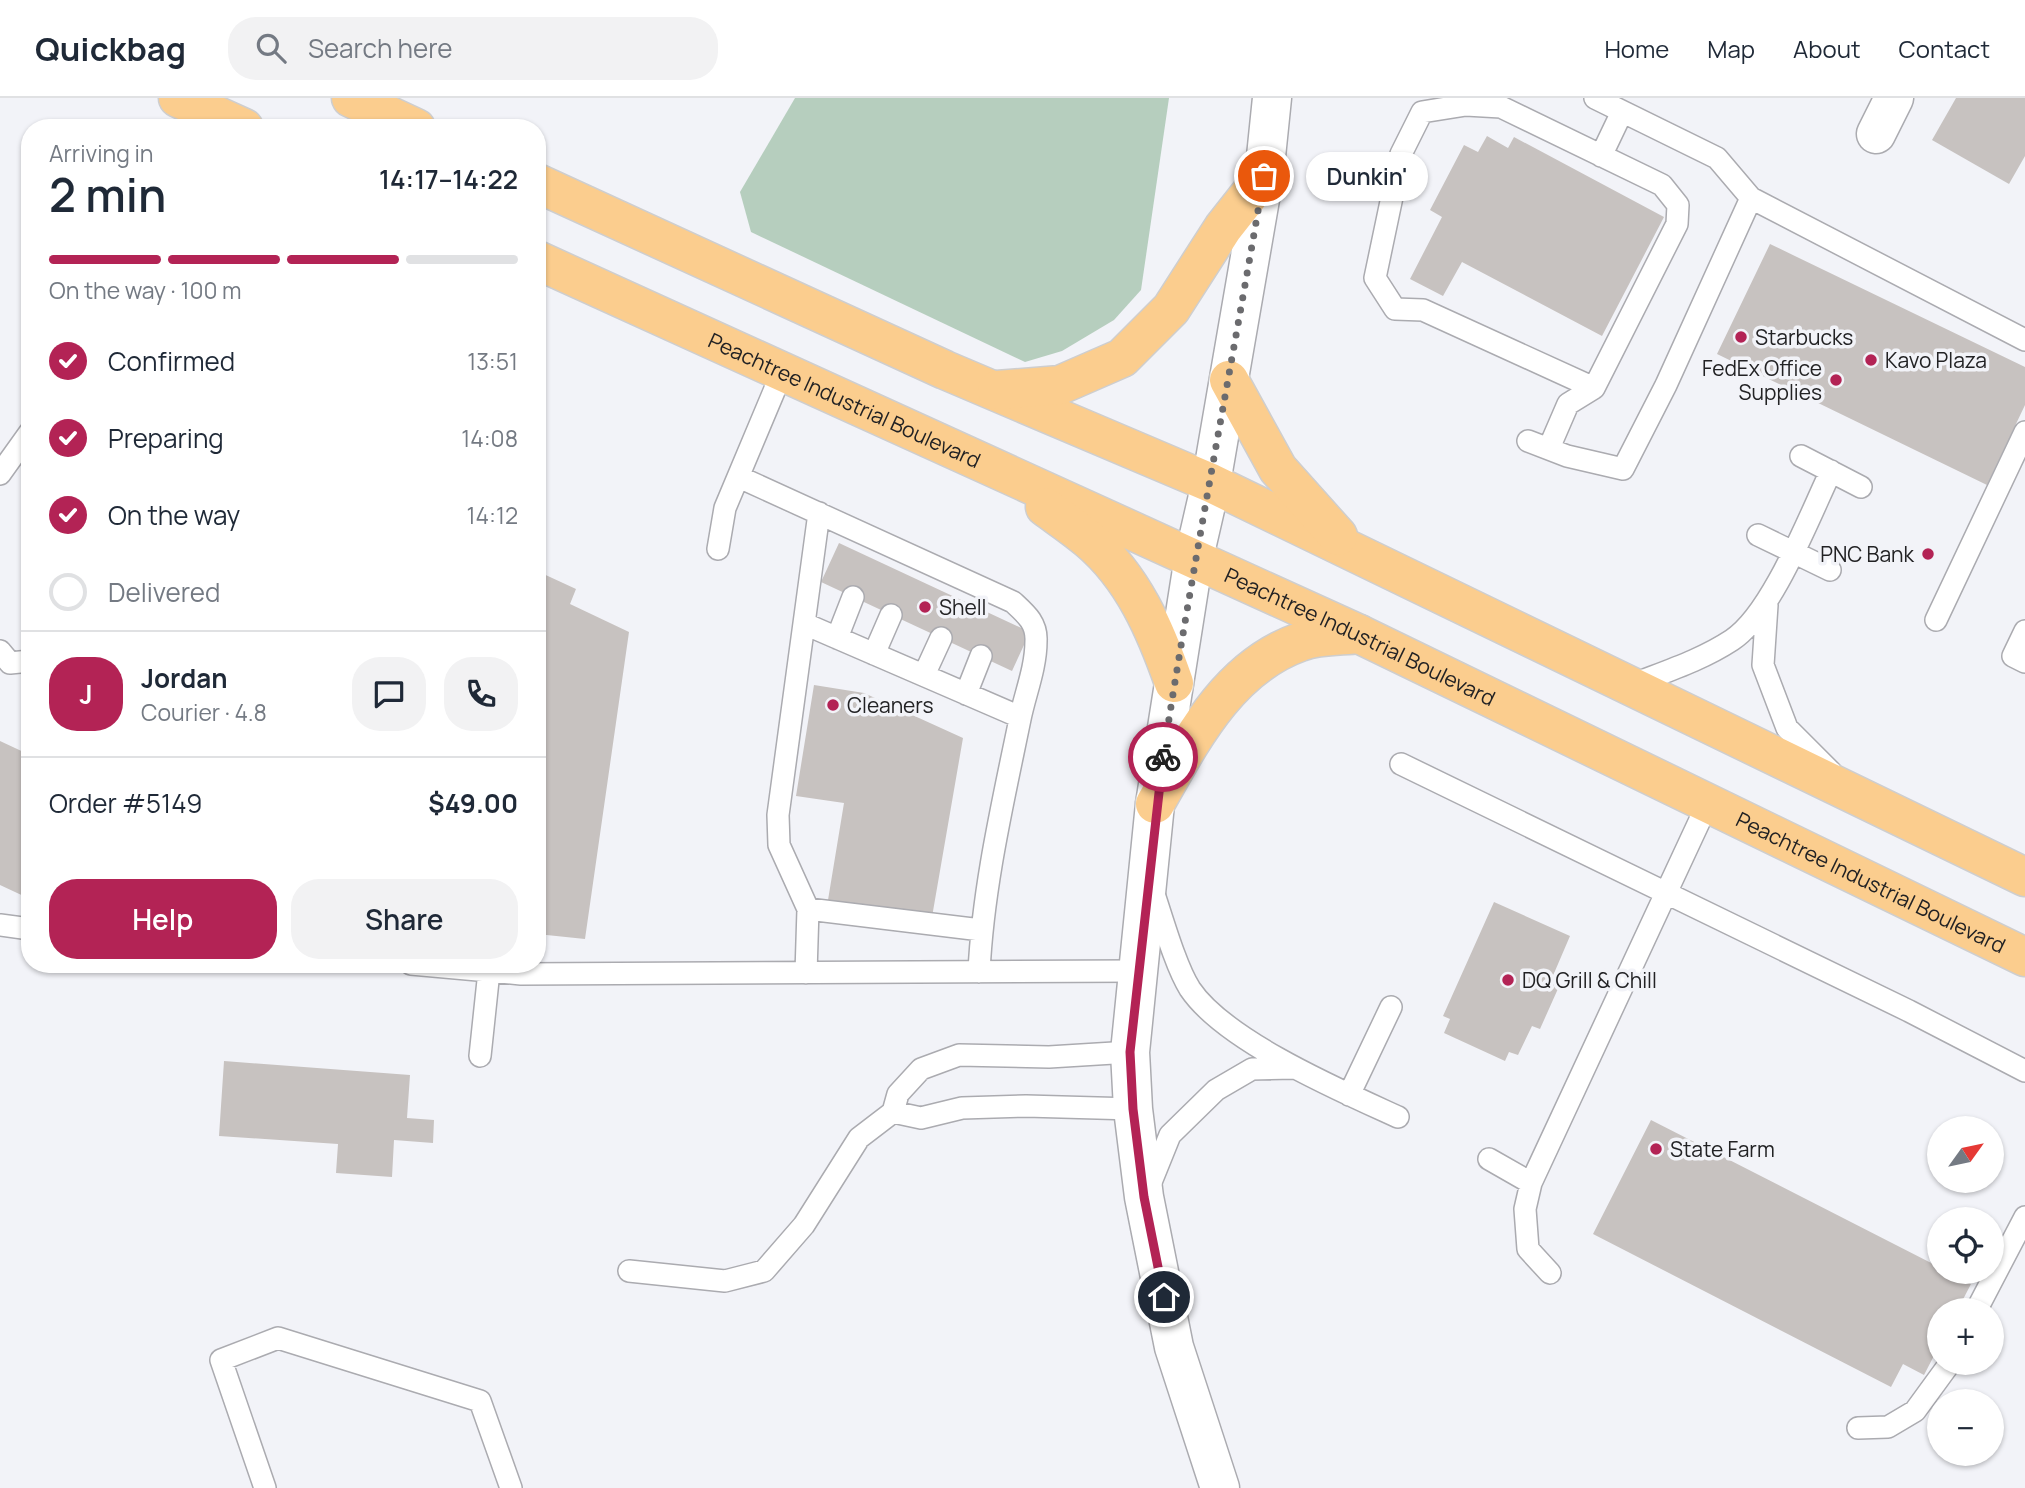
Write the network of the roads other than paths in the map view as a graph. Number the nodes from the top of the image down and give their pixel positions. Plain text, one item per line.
1 (178, 98) edge
2 (351, 98) edge
3 (1272, 98) edge
4 (1595, 98) edge
5 (1894, 98) edge
6 (1622, 112) junction
7 (224, 119) edge
8 (396, 119) edge
9 (1875, 134) dead end
10 (1601, 156) junction
11 (1264, 176) junction
12 (546, 187) edge
13 (1751, 198) junction
14 (546, 264) edge
15 (2025, 340) edge
16 (783, 370) junction
17 (1229, 380) junction
18 (1594, 388) junction
19 (993, 390) junction
20 (2025, 432) edge
21 (1528, 441) dead end
22 (21, 445) edge
23 (1549, 448) junction
24 (1801, 456) dead end
25 (995, 466) junction
26 (1831, 471) junction
27 (0, 474) edge
28 (738, 477) junction
29 (1211, 483) junction
30 (1861, 487) dead end
31 (818, 513) junction
32 (1758, 535) dead end
33 (718, 549) dead end
34 (1791, 551) junction
35 (1194, 557) junction
36 (1374, 562) junction
37 (1830, 570) dead end
38 (853, 597) dead end
39 (1767, 605) junction
40 (891, 615) dead end
41 (1936, 620) dead end
42 (805, 624) junction
43 (2025, 631) edge
44 (1359, 634) junction
45 (837, 638) junction
46 (941, 638) dead end
47 (0, 651) edge
48 (874, 654) junction
49 (981, 656) dead end
50 (21, 662) edge
51 (2025, 662) edge
52 (924, 675) junction
53 (1174, 683) junction
54 (1629, 686) junction
55 (966, 694) junction
56 (1020, 717) junction
57 (1401, 764) dead end
58 (1854, 794) junction
59 (1155, 804) junction
60 (1707, 805) junction
61 (1147, 876) junction
62 (2025, 877) edge
63 (1668, 894) junction
64 (808, 909) junction
65 (0, 925) edge
66 (21, 928) edge
67 (981, 930) junction
68 (2025, 957) edge
69 (546, 971) edge
70 (1137, 971) junction
71 (979, 972) junction
72 (489, 973) edge
73 (806, 973) junction
74 (1391, 1007) dead end
75 (1130, 1052) junction
76 (480, 1056) dead end
77 (1294, 1069) junction
78 (2025, 1071) edge
79 (1349, 1095) junction
80 (1133, 1109) junction
81 (893, 1112) junction
82 (1398, 1118) dead end
83 (1489, 1159) dead end
84 (1531, 1183) junction
85 (1144, 1197) junction
86 (2025, 1217) edge
87 (629, 1271) dead end
88 (1550, 1273) dead end
89 (1983, 1298) edge
90 (1941, 1375) edge
91 (1858, 1428) dead end
92 (265, 1488) edge
93 (512, 1488) edge
94 (1220, 1488) edge

1 - 7 highway
2 - 8 highway
3 - 11 street
4 - 6 lane
5 - 9 street
6 - 10 lane
6 - 13 lane
10 - 18 lane
10 - 18 lane
11 - 17 street
11 - 19 highway
12 - 19 highway
13 - 15 lane
13 - 23 lane
14 - 16 highway, Peachtree Industrial Boulevard
16 - 25 highway, Peachtree Industrial Boulevard
16 - 28 lane
17 - 29 street
17 - 36 highway
18 - 23 lane
19 - 29 highway
20 - 41 lane
21 - 23 lane
22 - 27 lane
24 - 26 lane
25 - 35 highway, Peachtree Industrial Boulevard
25 - 53 highway
26 - 30 lane
26 - 34 lane
28 - 31 lane
28 - 33 lane
29 - 35 street
29 - 36 highway
31 - 42 lane
31 - 56 lane
32 - 34 lane
34 - 37 lane
34 - 39 lane
35 - 44 highway, Peachtree Industrial Boulevard
35 - 53 street
36 - 54 highway
38 - 45 lane
39 - 54 lane
39 - 58 lane
40 - 48 lane
42 - 45 lane
42 - 64 lane
43 - 51 lane
44 - 59 highway
44 - 60 highway, Peachtree Industrial Boulevard
45 - 48 lane
46 - 52 lane
47 - 50 lane
48 - 52 lane
49 - 55 lane
52 - 55 lane
53 - 59 street
54 - 58 highway
55 - 56 lane
56 - 67 lane
57 - 63 lane
58 - 62 highway
59 - 61 street
60 - 63 lane
60 - 68 highway, Peachtree Industrial Boulevard
61 - 70 street
61 - 77 lane
63 - 78 lane
63 - 84 lane
64 - 67 lane
64 - 73 lane
65 - 66 lane
67 - 71 lane
69 - 73 lane
70 - 71 lane
70 - 75 street
71 - 73 lane
72 - 76 lane
74 - 79 lane
75 - 80 street
75 - 81 lane
77 - 79 lane
77 - 85 lane
79 - 82 lane
80 - 81 lane
80 - 85 street
81 - 87 lane
83 - 84 lane
84 - 88 lane
85 - 94 street
86 - 89 lane
90 - 91 lane
92 - 93 lane

